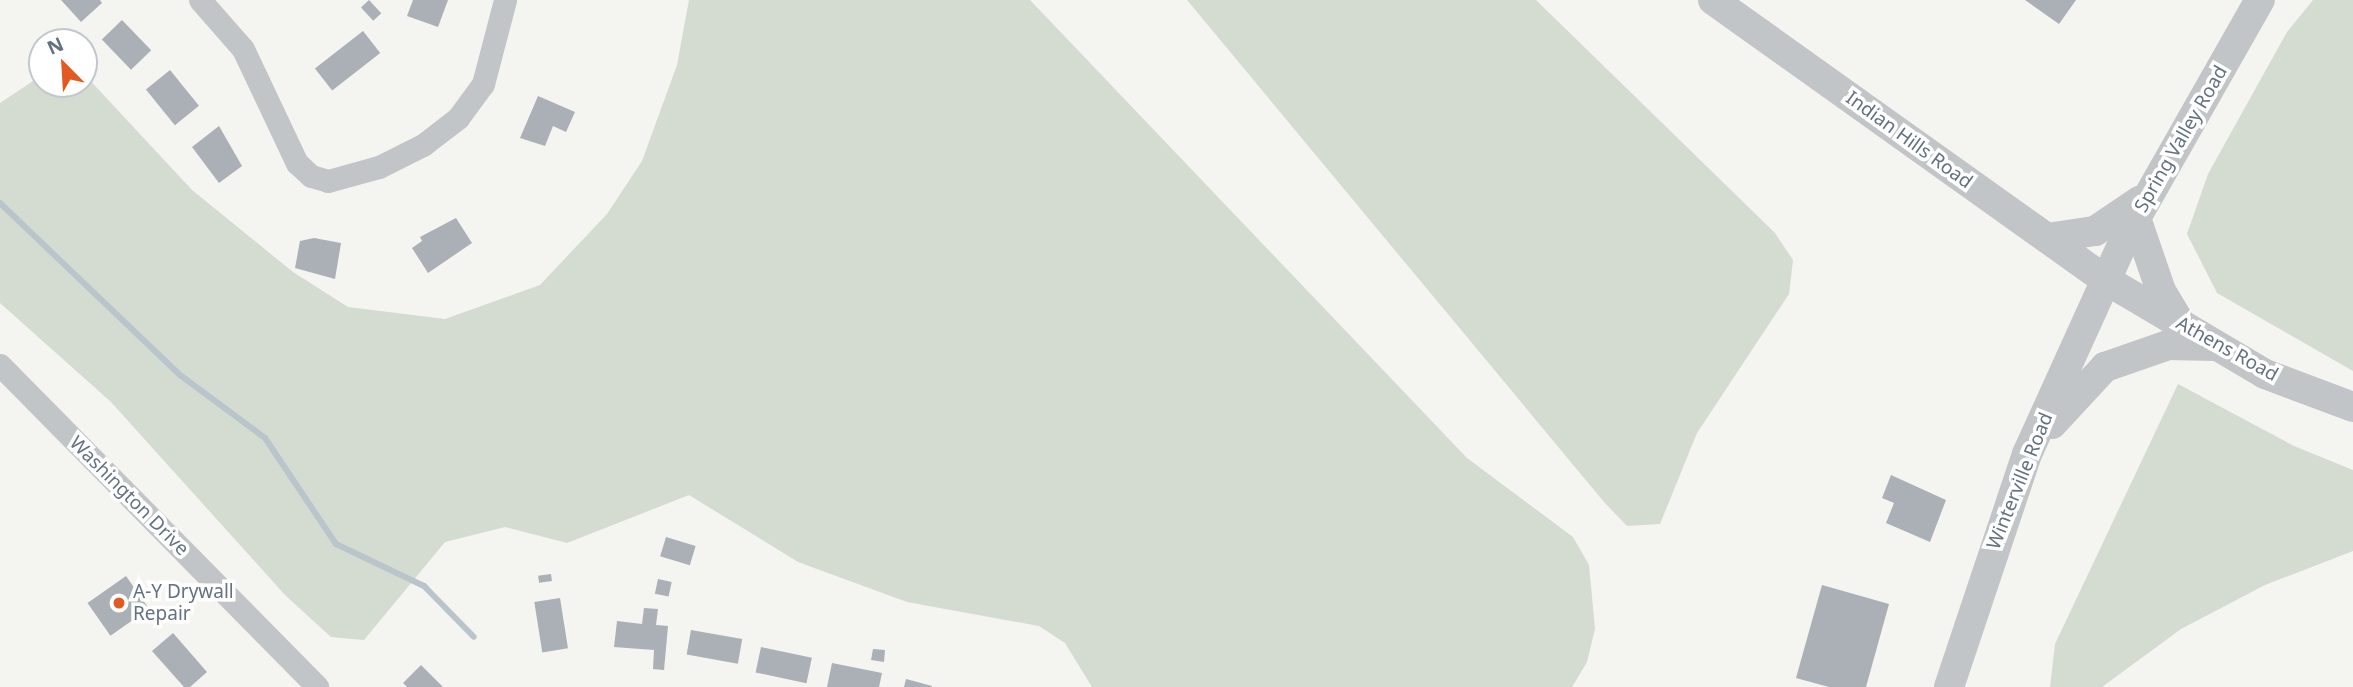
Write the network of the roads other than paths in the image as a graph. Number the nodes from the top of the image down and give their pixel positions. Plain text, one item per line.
1 (200, 0) edge
2 (505, 0) edge
3 (1713, 0) edge
4 (2260, 0) edge
5 (1741, 8) edge
6 (2142, 206) junction
7 (2047, 238) junction
8 (2106, 280) junction
9 (2182, 324) junction
10 (2219, 346) junction
11 (0, 365) edge
12 (2353, 407) edge
13 (2027, 454) junction
14 (317, 687) edge
15 (1949, 687) edge

1 - 2 street
3 - 5 street, Indian Hills Road
4 - 6 street, Spring Valley Road
5 - 7 street, Indian Hills Road
6 - 7 street
6 - 8 street, Spring Valley Road
6 - 9 street
7 - 8 street, Indian Hills Road
8 - 9 street, Athens Road
8 - 13 street, Winterville Road
9 - 10 street, Athens Road
10 - 12 street, Athens Road
10 - 13 street
11 - 14 street, Washington Drive
13 - 15 street, Winterville Road

